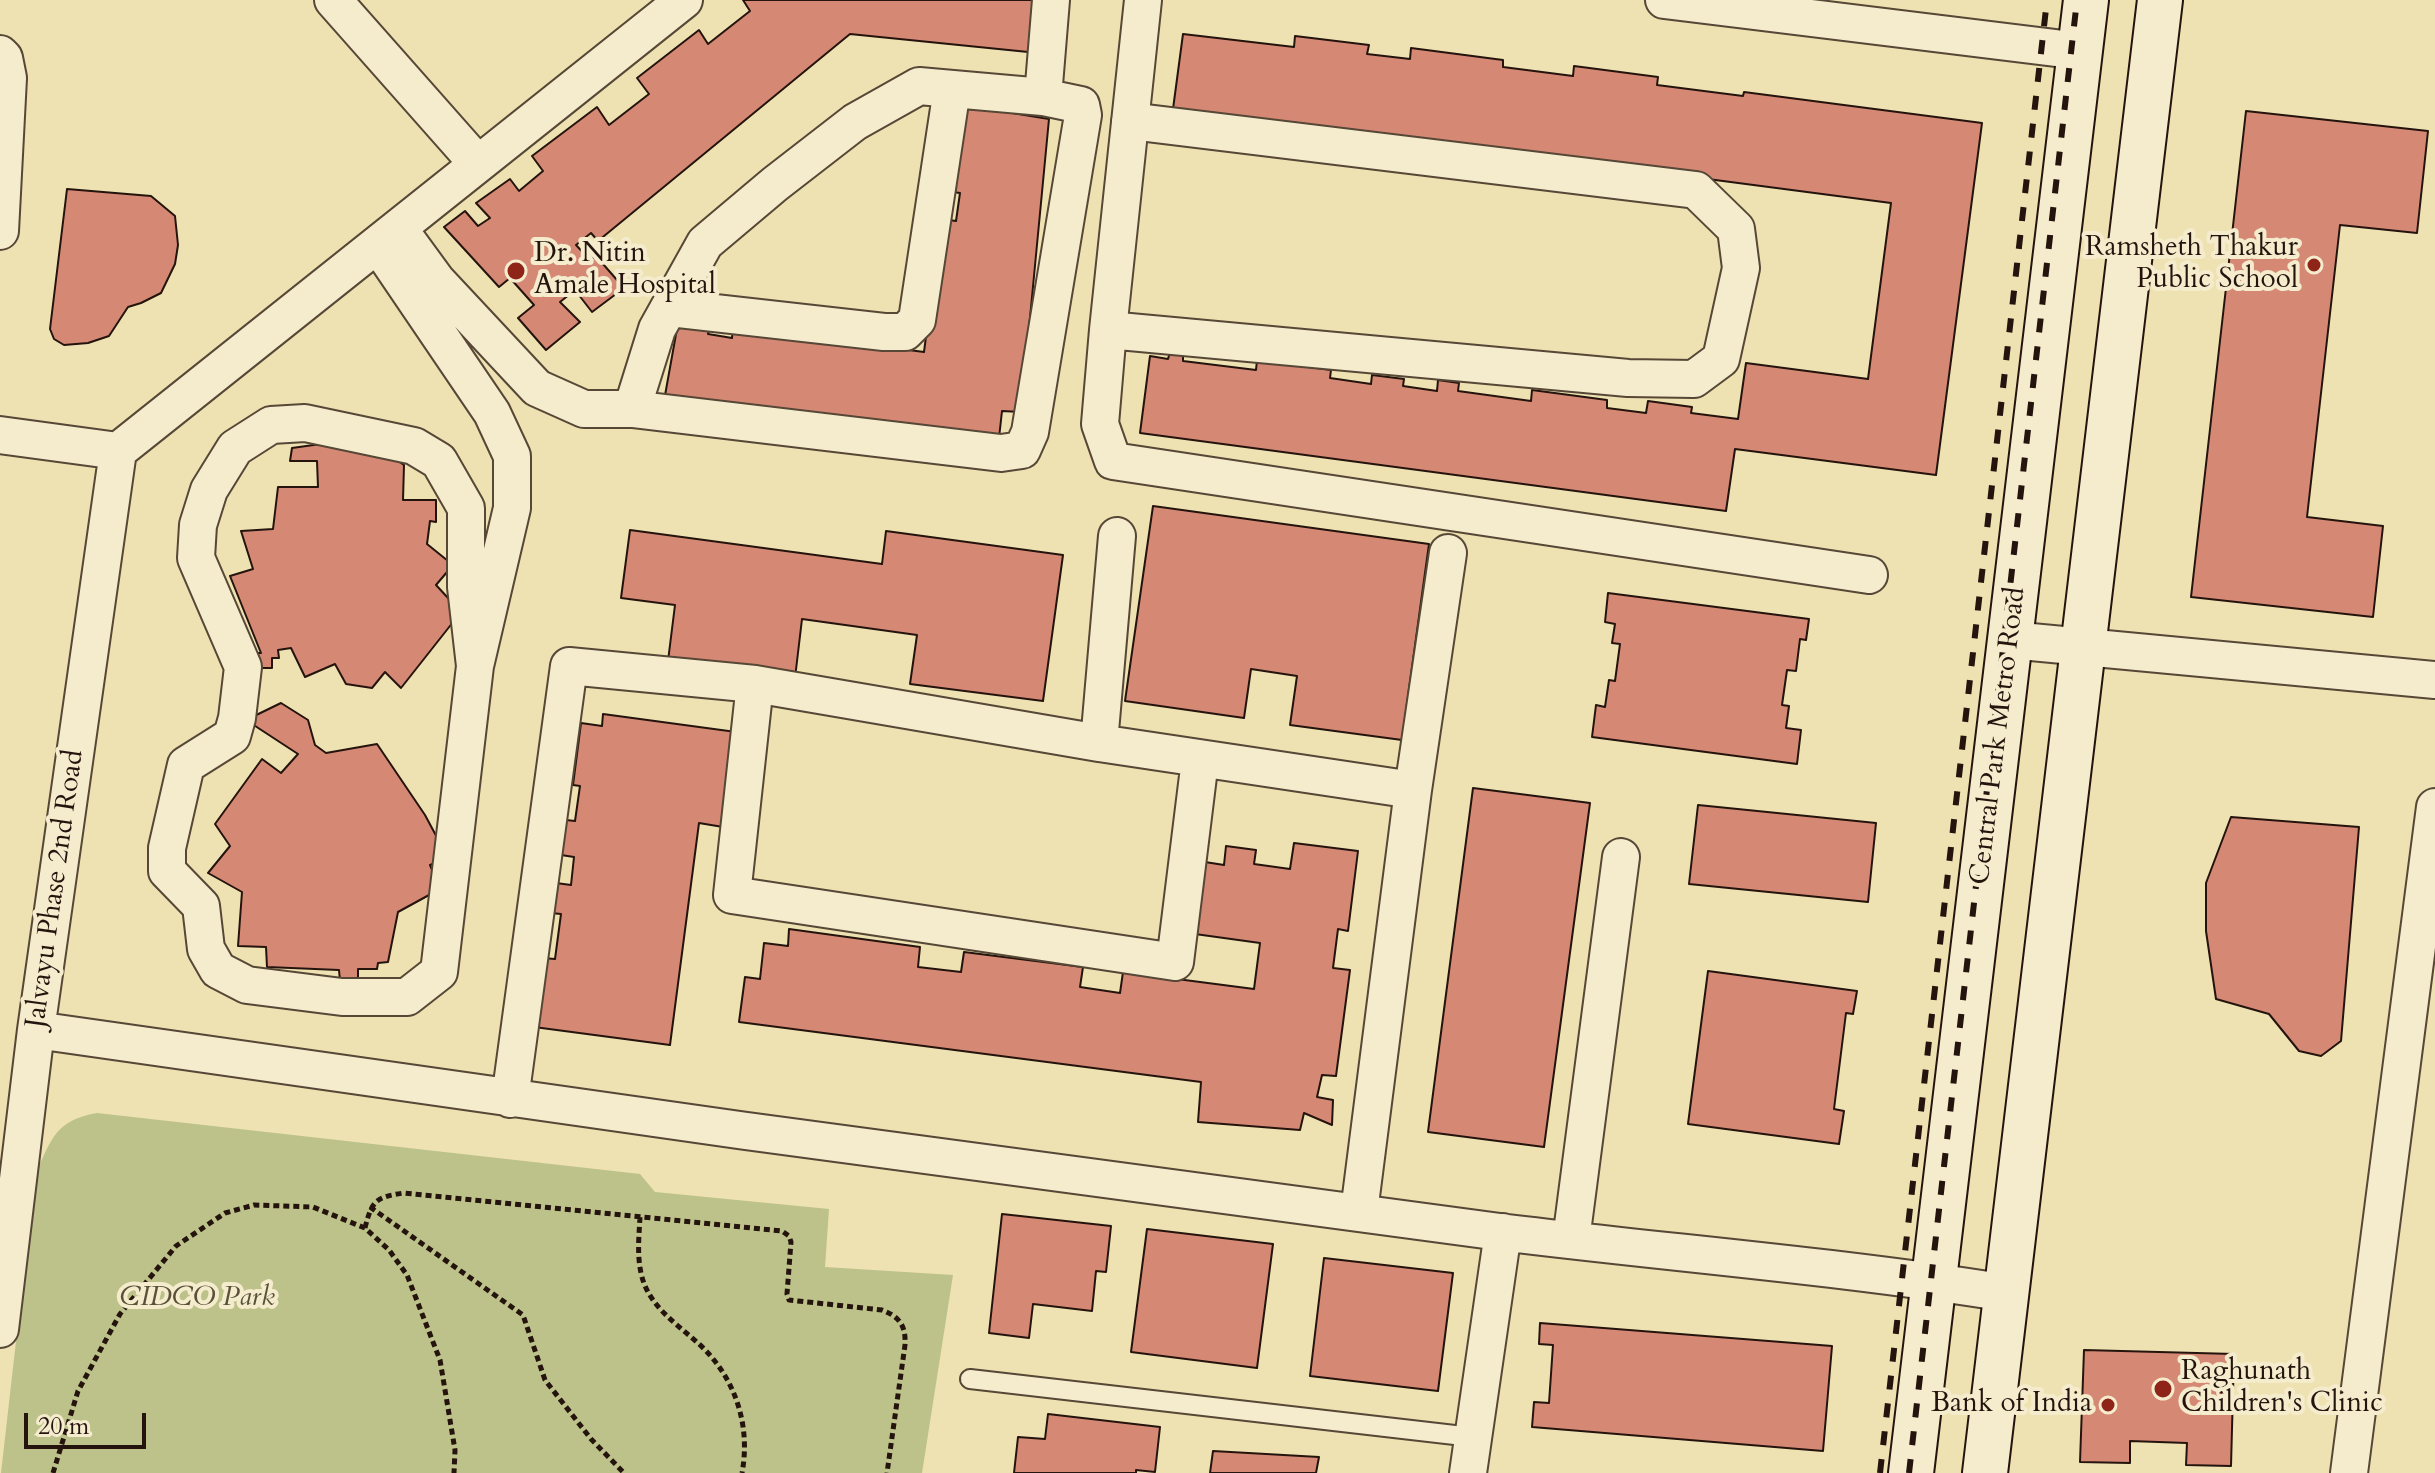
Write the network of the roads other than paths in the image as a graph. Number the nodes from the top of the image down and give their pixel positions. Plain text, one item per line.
1 (333, 0) edge
2 (684, 0) edge
3 (1051, 0) edge
4 (1143, 0) edge
5 (1664, 0) edge
6 (2086, 0) edge
7 (2160, 0) edge
8 (2080, 51) junction
9 (0, 54) edge
10 (952, 89) junction
11 (1043, 97) junction
12 (1130, 121) junction
13 (478, 164) junction
14 (0, 231) edge
15 (389, 237) junction
16 (670, 308) junction
17 (1108, 330) junction
18 (632, 409) junction
19 (0, 435) edge
20 (118, 451) junction
21 (1117, 536) dead end
22 (1448, 553) dead end
23 (1869, 575) dead end
24 (2010, 640) junction
25 (2083, 646) junction
26 (475, 666) junction
27 (2435, 680) edge
28 (755, 684) junction
29 (1099, 743) junction
30 (1200, 760) junction
31 (1413, 790) junction
32 (2435, 807) edge
33 (1621, 857) dead end
34 (36, 1030) junction
35 (510, 1099) junction
36 (1359, 1212) junction
37 (1503, 1232) junction
38 (1571, 1240) junction
39 (1934, 1281) junction
40 (2006, 1293) junction
41 (0, 1329) edge
42 (970, 1379) dead end
43 (1472, 1437) junction
44 (1468, 1473) edge
45 (1911, 1473) edge
46 (1985, 1473) edge
47 (2349, 1473) edge

1 - 13 street
2 - 13 street
3 - 11 street
4 - 12 street
5 - 8 street
6 - 8 main road, Central Park Metro Road
7 - 25 main road
8 - 24 main road, Central Park Metro Road
9 - 14 street
10 - 11 street
10 - 16 street
10 - 16 street
11 - 18 street
12 - 17 street
12 - 17 street
13 - 15 street
15 - 18 street
15 - 20 street
15 - 26 street
16 - 18 street
17 - 23 street
19 - 20 street
20 - 34 street, Jalvayu Phase 2nd Road
21 - 29 street
22 - 31 street
24 - 25 street
24 - 39 main road, Central Park Metro Road
25 - 27 street
25 - 40 main road
26 - 26 street
28 - 29 street
28 - 30 street
28 - 35 street
29 - 30 street
30 - 31 street
31 - 36 street
32 - 47 street
33 - 38 street
34 - 35 street
34 - 41 street, Jalvayu Phase 2nd Road
35 - 36 street
36 - 37 street
37 - 38 street
37 - 43 street
38 - 39 street
39 - 40 street
39 - 45 main road, Central Park Metro Road
40 - 46 main road
42 - 43 lane
43 - 44 street

